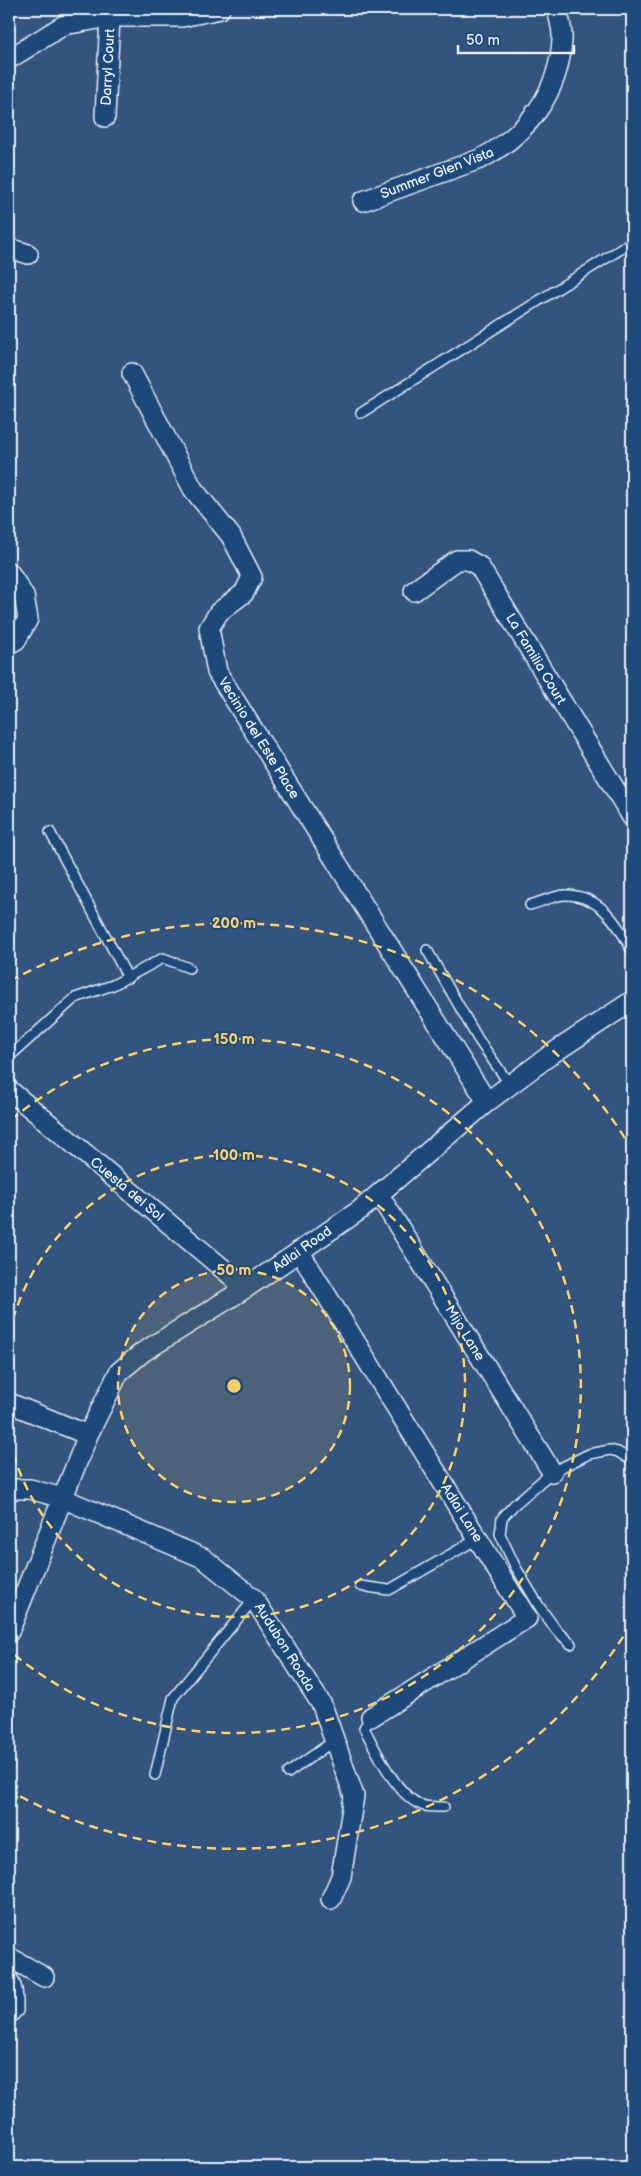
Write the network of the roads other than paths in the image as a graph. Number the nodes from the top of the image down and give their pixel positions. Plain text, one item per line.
1 (220, 9) edge
2 (557, 9) edge
3 (110, 18) junction
4 (9, 58) edge
5 (105, 117) dead end
6 (363, 201) dead end
7 (632, 242) edge
8 (9, 248) edge
9 (28, 254) dead end
10 (132, 372) dead end
11 (361, 413) dead end
12 (9, 572) edge
13 (414, 592) dead end
14 (9, 644) edge
15 (632, 817) edge
16 (50, 832) dead end
17 (530, 905) dead end
18 (427, 950) dead end
19 (632, 951) edge
20 (189, 968) dead end
21 (128, 978) junction
22 (632, 1001) edge
23 (9, 1057) edge
24 (510, 1086) junction
25 (9, 1090) edge
26 (487, 1102) junction
27 (379, 1194) junction
28 (299, 1251) junction
29 (246, 1288) junction
30 (9, 1403) edge
31 (88, 1435) junction
32 (632, 1461) edge
33 (552, 1472) junction
34 (9, 1489) edge
35 (62, 1498) junction
36 (477, 1538) junction
37 (360, 1586) dead end
38 (254, 1599) junction
39 (9, 1632) edge
40 (571, 1644) dead end
41 (371, 1717) joint
42 (335, 1740) junction
43 (288, 1773) dead end
44 (155, 1775) dead end
45 (444, 1807) dead end
46 (331, 1899) dead end
47 (9, 1957) edge
48 (9, 1973) edge
49 (44, 1977) dead end
50 (9, 2021) edge

1 - 3 street
2 - 6 street, Summer Glen Vista
3 - 4 street
3 - 5 street, Darryl Court
7 - 11 lane
8 - 9 street
10 - 26 street, Vecinio del Este Place
12 - 14 street
13 - 15 street, La Familia Court
16 - 21 lane
17 - 19 lane
18 - 24 lane
20 - 21 lane
21 - 23 lane
22 - 24 street, Adlai Road
24 - 26 street, Adlai Road
25 - 29 street, Cuesta del Sol
26 - 27 street, Adlai Road
27 - 28 street, Adlai Road
27 - 33 street, Mijo Lane
28 - 29 street, Adlai Road
28 - 36 street, Adlai Lane
29 - 31 street, Adlai Road
30 - 31 street
31 - 35 street, Adlai Road
32 - 33 lane
33 - 40 lane
34 - 35 street, Audubon Roada
35 - 38 street, Audubon Roada
35 - 39 street, Adlai Road
36 - 37 lane
36 - 41 street, Adlai Lane
38 - 42 street, Audubon Roada
38 - 44 lane
41 - 45 lane
42 - 43 lane
42 - 46 street, Audubon Roada
47 - 49 street
48 - 50 lane

